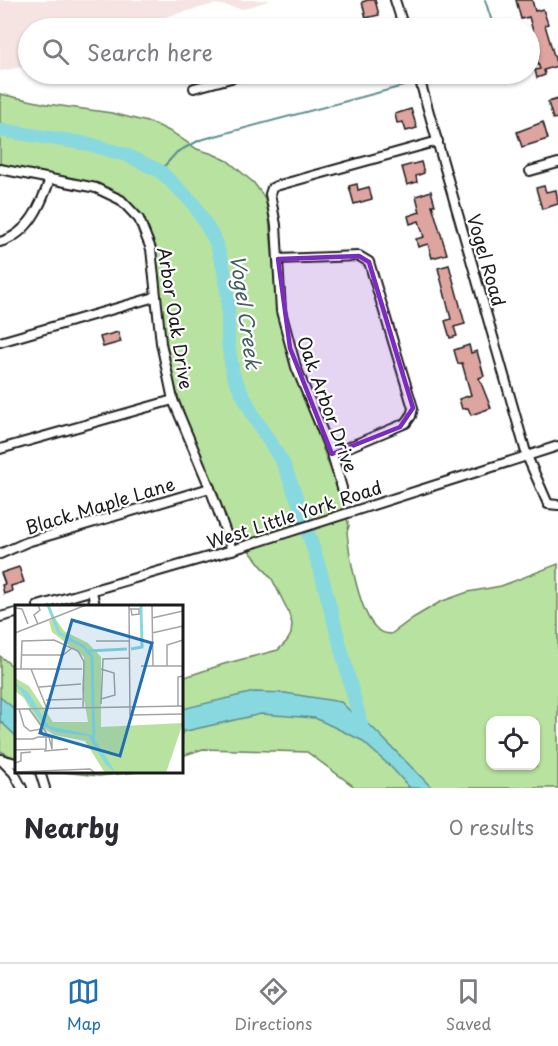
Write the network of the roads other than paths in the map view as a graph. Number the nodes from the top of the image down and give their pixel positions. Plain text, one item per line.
1 (395, 0) edge
2 (401, 18) edge
3 (209, 84) edge
4 (421, 84) edge
5 (194, 88) dead end
6 (438, 141) junction
7 (558, 162) edge
8 (0, 170) edge
9 (530, 171) dead end
10 (50, 179) junction
11 (0, 242) edge
12 (278, 259) junction
13 (155, 297) junction
14 (0, 342) edge
15 (173, 400) junction
16 (558, 446) edge
17 (0, 449) edge
18 (332, 454) junction
19 (527, 456) junction
20 (210, 488) junction
21 (342, 488) dead end
22 (558, 505) edge
23 (232, 550) junction
24 (0, 554) edge
25 (92, 591) junction
26 (60, 603) edge
27 (95, 605) edge
28 (15, 613) edge
29 (0, 617) edge
30 (0, 759) edge
31 (15, 763) edge
32 (41, 773) edge
33 (22, 788) edge
34 (45, 788) edge

1 - 2 street
3 - 5 street
4 - 6 street, Vogel Road
6 - 12 street, Oak Arbor Drive
6 - 19 street, Vogel Road
7 - 9 street
8 - 10 street, Arbor Oak Drive
10 - 11 street
10 - 13 street, Arbor Oak Drive
12 - 18 street, Oak Arbor Drive
12 - 18 street
13 - 14 street
13 - 15 street, Arbor Oak Drive
15 - 17 street
15 - 20 street, Arbor Oak Drive
16 - 19 street, West Little York Road
18 - 21 street, Oak Arbor Drive
19 - 22 street, Vogel Road
19 - 23 street, West Little York Road
20 - 23 street, Arbor Oak Drive
20 - 24 street, Black Maple Lane
23 - 25 street, West Little York Road
25 - 26 street, West Little York Road
25 - 27 street
28 - 29 street
30 - 31 street
30 - 33 street
32 - 34 street

